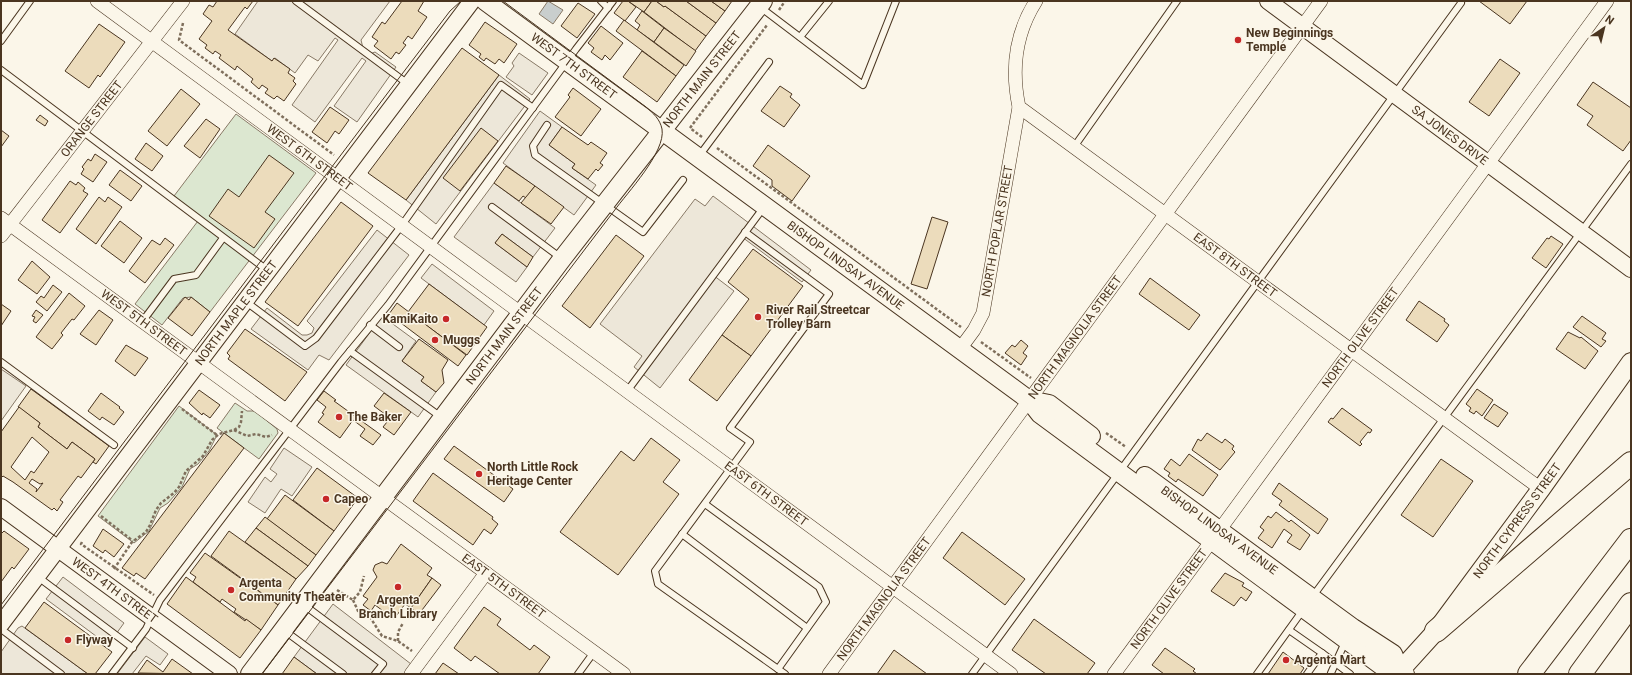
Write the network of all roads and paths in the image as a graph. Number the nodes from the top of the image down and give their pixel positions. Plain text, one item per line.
1 (30, 1) edge
2 (97, 1) edge
3 (182, 1) edge
4 (296, 1) edge
5 (472, 1) edge
6 (485, 1) edge
7 (601, 1) edge
8 (613, 1) edge
9 (785, 1) edge
10 (829, 1) edge
11 (896, 1) edge
12 (1036, 1) edge
13 (1177, 1) edge
14 (1268, 1) edge
15 (1321, 1) edge
16 (1607, 1) edge
17 (1461, 3) dead end
18 (760, 4) edge
19 (608, 8) junction
20 (773, 17) junction
21 (185, 18) dead end
22 (1303, 26) junction
23 (800, 37) junction
24 (1, 41) edge
25 (152, 41) junction
26 (567, 61) junction
27 (769, 62) dead end
28 (1, 70) edge
29 (408, 84) junction
30 (1395, 95) junction
31 (1019, 107) junction
32 (533, 108) junction
33 (696, 122) dead end
34 (547, 125) dead end
35 (662, 131) junction
36 (81, 132) junction
37 (1074, 147) junction
38 (334, 155) dead end
39 (698, 157) junction
40 (1488, 164) junction
41 (1631, 164) edge
42 (338, 178) junction
43 (683, 180) dead end
44 (604, 204) junction
45 (765, 206) junction
46 (492, 207) dead end
47 (1166, 213) junction
48 (5, 221) edge
49 (402, 225) junction
50 (745, 232) junction
51 (1581, 232) junction
52 (1, 236) edge
53 (223, 238) junction
54 (431, 246) junction
55 (562, 259) junction
56 (1631, 269) edge
57 (268, 271) junction
58 (1258, 281) junction
59 (245, 301) junction
60 (522, 312) junction
61 (142, 322) junction
62 (370, 326) junction
63 (399, 347) dead end
64 (960, 349) junction
65 (1351, 349) junction
66 (350, 350) junction
67 (1, 362) edge
68 (1631, 362) edge
69 (198, 363) junction
70 (628, 390) junction
71 (1029, 400) junction
72 (186, 404) dead end
73 (236, 406) dead end
74 (182, 409) junction
75 (242, 410) junction
76 (246, 414) dead end
77 (177, 415) dead end
78 (1445, 418) junction
79 (444, 419) junction
80 (234, 430) junction
81 (273, 430) dead end
82 (290, 430) junction
83 (218, 435) junction
84 (272, 435) junction
85 (281, 441) junction
86 (114, 445) dead end
87 (1631, 463) edge
88 (732, 467) junction
89 (1123, 467) junction
90 (1541, 489) junction
91 (384, 498) junction
92 (705, 504) junction
93 (1, 507) edge
94 (106, 510) dead end
95 (682, 534) junction
96 (1216, 535) junction
97 (1631, 540) edge
98 (83, 541) dead end
99 (134, 541) junction
100 (58, 548) junction
101 (114, 569) junction
102 (486, 573) junction
103 (37, 576) junction
104 (364, 576) dead end
105 (893, 586) junction
106 (337, 590) dead end
107 (160, 600) junction
108 (353, 600) junction
109 (1309, 602) junction
110 (303, 604) junction
111 (1631, 604) edge
112 (152, 618) junction
113 (403, 622) dead end
114 (1, 624) edge
115 (807, 628) junction
116 (1, 629) edge
117 (284, 630) junction
118 (1289, 630) junction
119 (1436, 631) junction
120 (1346, 639) junction
121 (398, 641) junction
122 (133, 648) junction
123 (594, 652) junction
124 (1322, 653) junction
125 (986, 655) junction
126 (422, 659) junction
127 (1334, 662) junction
128 (778, 669) junction
129 (1331, 673) edge
130 (1401, 673) edge
131 (61, 674) edge
132 (112, 674) edge
133 (229, 674) edge
134 (250, 674) edge
135 (343, 674) edge
136 (375, 674) edge
137 (411, 674) edge
138 (578, 674) edge
139 (624, 674) edge
140 (785, 674) edge
141 (829, 674) edge
142 (972, 674) edge
143 (1011, 674) edge
144 (1114, 674) edge
145 (1257, 674) edge
146 (1307, 674) edge
147 (1349, 674) edge
148 (1529, 674) edge
149 (1580, 674) edge

1 - 24 lane
2 - 25 street, WEST 6TH STREET
3 - 25 street, ORANGE STREET
4 - 29 lane
5 - 29 street, NORTH MAPLE STREET
6 - 26 main road, WEST 7TH STREET
7 - 19 lane
8 - 19 lane
9 - 20 path
10 - 23 lane
11 - 23 lane
12 - 31 street
13 - 37 lane
14 - 22 street, SA JONES DRIVE
15 - 22 street, NORTH MAGNOLIA STREET
16 - 40 street, NORTH OLIVE STREET
17 - 30 lane
18 - 20 lane
18 - 35 main road, NORTH MAIN STREET
19 - 26 lane
20 - 23 lane
20 - 33 path
21 - 38 path
22 - 30 street, SA JONES DRIVE
22 - 47 street, NORTH MAGNOLIA STREET
25 - 36 street, ORANGE STREET
25 - 42 street, WEST 6TH STREET
26 - 32 lane
26 - 35 main road, WEST 7TH STREET
27 - 39 lane
28 - 36 lane
29 - 42 street, NORTH MAPLE STREET
30 - 40 street, SA JONES DRIVE
30 - 58 lane
31 - 37 street, EAST 8TH STREET
31 - 64 street, NORTH POPLAR STREET
32 - 49 lane
32 - 54 lane
34 - 44 lane
35 - 39 main road, BISHOP LINDSAY AVENUE
35 - 44 main road, NORTH MAIN STREET
36 - 48 street, ORANGE STREET
36 - 53 lane
37 - 47 street, EAST 8TH STREET
39 - 45 main road, BISHOP LINDSAY AVENUE
40 - 51 street, SA JONES DRIVE
40 - 65 street, NORTH OLIVE STREET
41 - 51 lane
42 - 49 street, WEST 6TH STREET
42 - 57 street, NORTH MAPLE STREET
43 - 44 lane
44 - 55 main road, NORTH MAIN STREET
45 - 50 lane
45 - 64 main road, BISHOP LINDSAY AVENUE
46 - 55 lane
47 - 58 street, EAST 8TH STREET
47 - 71 street, NORTH MAGNOLIA STREET
48 - 52 street, ORANGE STREET
48 - 61 street, WEST 5TH STREET
49 - 54 street, WEST 6TH STREET
49 - 59 lane
50 - 70 lane
50 - 88 lane
51 - 56 street, SA JONES DRIVE
51 - 78 lane
53 - 57 lane
53 - 61 lane
54 - 60 street, WEST 6TH STREET
54 - 62 lane
55 - 60 main road, NORTH MAIN STREET
57 - 59 street, NORTH MAPLE STREET
58 - 65 street, EAST 8TH STREET
58 - 89 lane
59 - 69 street, NORTH MAPLE STREET
60 - 70 street, EAST 6TH STREET
60 - 79 main road, NORTH MAIN STREET
61 - 69 street, WEST 5TH STREET
62 - 63 lane
62 - 66 lane
64 - 71 main road, BISHOP LINDSAY AVENUE
65 - 78 street, EAST 8TH STREET
65 - 96 street, NORTH OLIVE STREET
66 - 79 lane
66 - 82 lane
67 - 86 lane
68 - 90 main road, NORTH CYPRESS STREET
69 - 82 street, WEST 5TH STREET
69 - 100 street, NORTH MAPLE STREET
70 - 88 street, EAST 6TH STREET
71 - 89 main road, BISHOP LINDSAY AVENUE
71 - 105 street, NORTH MAGNOLIA STREET
72 - 74 path
73 - 75 path
74 - 77 path
74 - 83 path
75 - 76 path
75 - 80 path
78 - 90 street, EAST 8TH STREET
78 - 109 lane
79 - 91 main road, NORTH MAIN STREET
80 - 83 path
80 - 84 path
81 - 84 path
82 - 85 lane
82 - 91 street, WEST 5TH STREET
83 - 99 path
84 - 85 path
85 - 107 lane
87 - 119 highway
88 - 92 lane
88 - 105 street, EAST 6TH STREET
89 - 96 main road, BISHOP LINDSAY AVENUE
89 - 125 lane
90 - 119 main road, NORTH CYPRESS STREET
91 - 102 street, EAST 5TH STREET
91 - 110 main road, NORTH MAIN STREET
92 - 95 lane
92 - 115 lane
93 - 100 street, WEST 4TH STREET
94 - 99 path
95 - 115 lane
95 - 128 lane
96 - 109 main road, BISHOP LINDSAY AVENUE
96 - 144 street, NORTH OLIVE STREET
97 - 148 highway
98 - 101 path
99 - 101 path
100 - 103 street, NORTH MAPLE STREET
100 - 112 street, WEST 4TH STREET
101 - 107 path
102 - 123 street, EAST 5TH STREET
102 - 126 street
103 - 114 street, NORTH MAPLE STREET
103 - 122 lane
104 - 108 path
105 - 125 street, EAST 6TH STREET
105 - 141 street, NORTH MAGNOLIA STREET
106 - 108 path
107 - 112 lane
108 - 121 path
109 - 118 lane
109 - 120 main road, BISHOP LINDSAY AVENUE
109 - 130 main road, BISHOP LINDSAY AVENUE
110 - 117 main road, NORTH MAIN STREET
110 - 136 lane
111 - 149 highway
112 - 122 lane
112 - 133 street, WEST 4TH STREET
113 - 121 path
115 - 128 lane
116 - 131 lane
117 - 134 main road, NORTH MAIN STREET
117 - 135 lane
118 - 124 lane
118 - 145 lane
119 - 130 main road, NORTH CYPRESS STREET
120 - 127 lane
120 - 130 main road, BISHOP LINDSAY AVENUE
121 - 126 path
122 - 132 lane
123 - 138 lane
123 - 139 street, EAST 5TH STREET
124 - 127 lane
124 - 146 lane
125 - 142 lane
125 - 143 street, EAST 6TH STREET
126 - 137 street
127 - 129 lane
127 - 147 lane
128 - 140 lane

